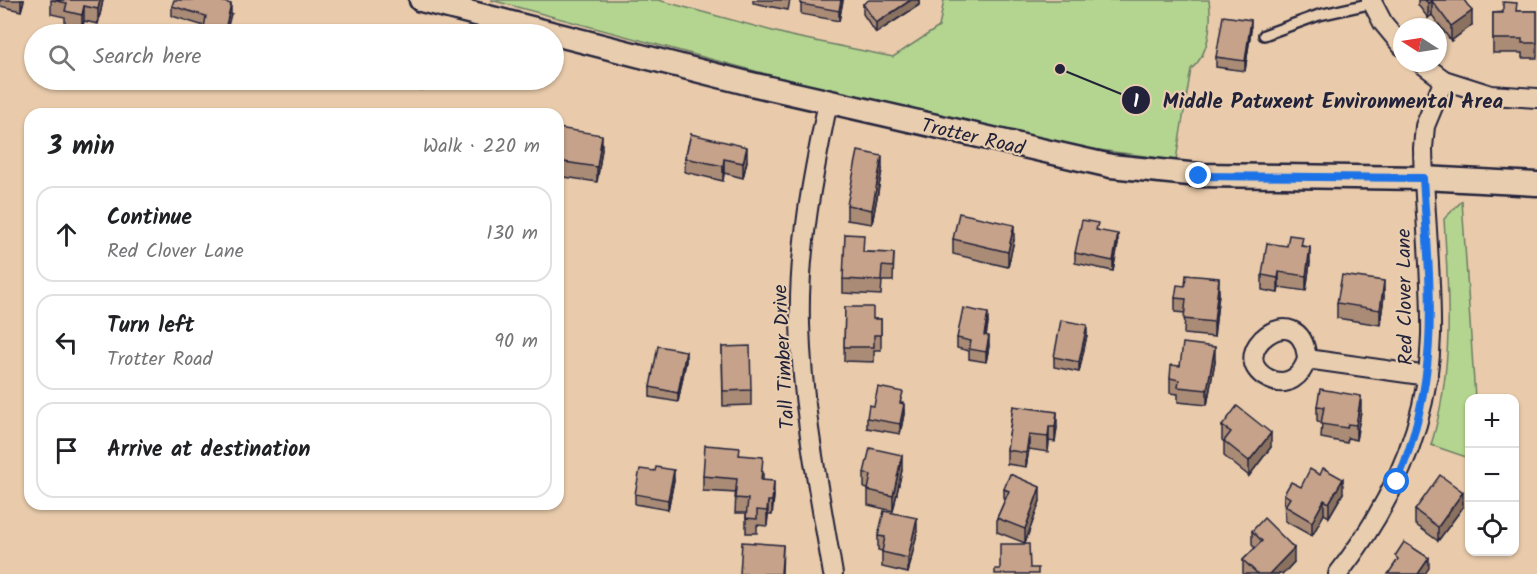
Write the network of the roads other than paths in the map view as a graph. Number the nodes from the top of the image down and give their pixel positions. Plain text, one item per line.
1 (421, 0) edge
2 (1372, 1) edge
3 (517, 24) edge
4 (1264, 35) dead end
5 (1393, 35) edge
6 (564, 36) edge
7 (1433, 72) edge
8 (1444, 80) junction
9 (1537, 98) edge
10 (828, 102) junction
11 (1423, 178) junction
12 (1537, 184) edge
13 (1307, 359) dead end
14 (1428, 376) junction
15 (833, 574) edge
16 (1338, 574) edge

1 - 3 street, Trotter Road
2 - 4 lane
2 - 5 street
6 - 10 street, Trotter Road
7 - 8 street
8 - 9 street
8 - 11 street, Red Clover Lane
10 - 11 street, Trotter Road
10 - 15 street, Tall Timber Drive
11 - 12 street, Trotter Road
11 - 14 street, Red Clover Lane
13 - 14 street
14 - 16 street, Red Clover Lane

